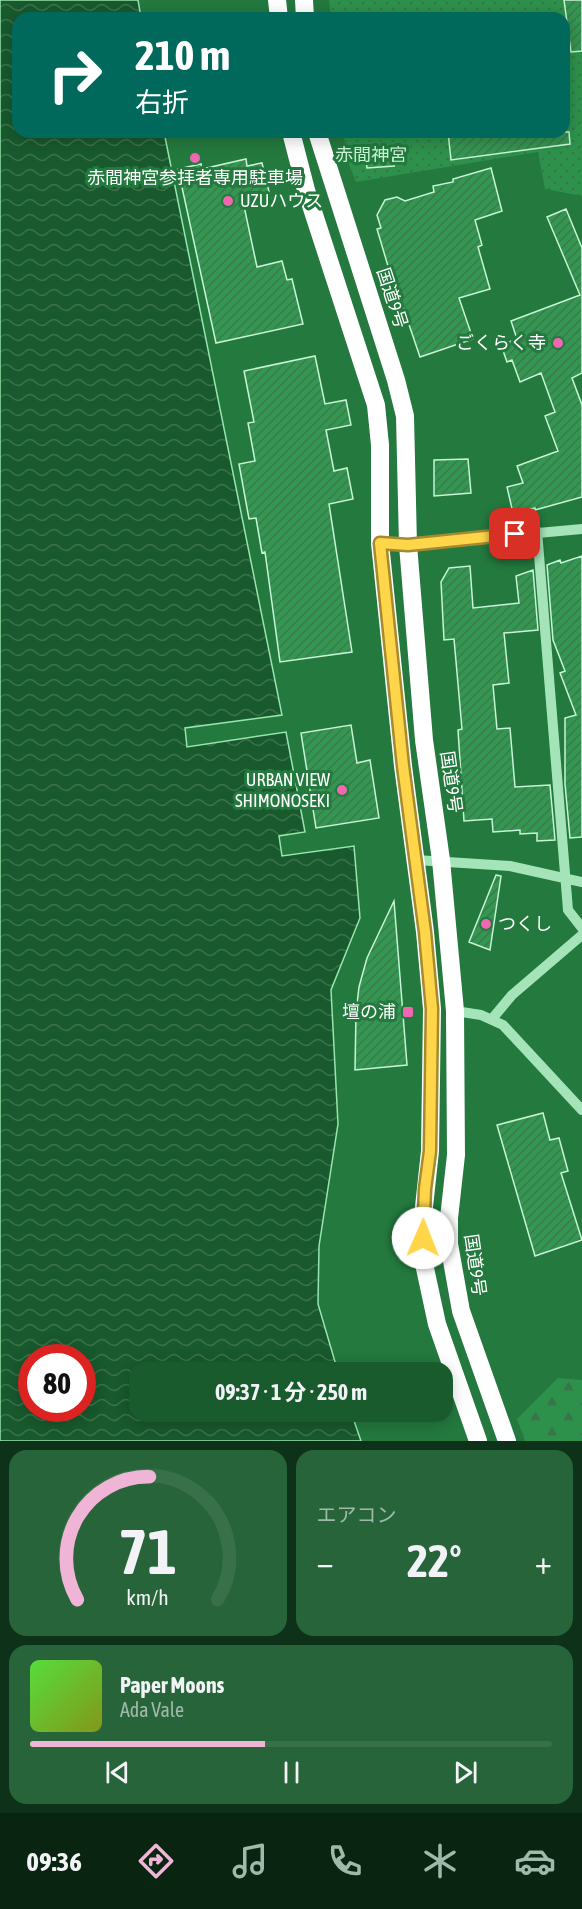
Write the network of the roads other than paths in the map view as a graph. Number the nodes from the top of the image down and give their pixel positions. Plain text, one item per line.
1 (293, 138) edge
2 (319, 138) edge
3 (582, 529) edge
4 (537, 531) junction
5 (380, 543) junction
6 (408, 545) junction
7 (416, 860) junction
8 (441, 860) junction
9 (566, 879) junction
10 (582, 882) edge
11 (582, 928) edge
12 (582, 935) edge
13 (454, 1011) junction
14 (492, 1019) junction
15 (582, 1110) edge
16 (478, 1441) edge
17 (507, 1441) edge

1 - 5 highway
2 - 6 highway, 国道9号
3 - 4 street
4 - 6 street
4 - 9 street
5 - 6 street
5 - 7 highway
6 - 8 highway, 国道9号
7 - 8 street
7 - 16 highway
8 - 9 street
8 - 13 highway, 国道9号
9 - 10 street
9 - 11 street
12 - 14 street
13 - 14 street
13 - 17 highway, 国道9号
14 - 15 street

